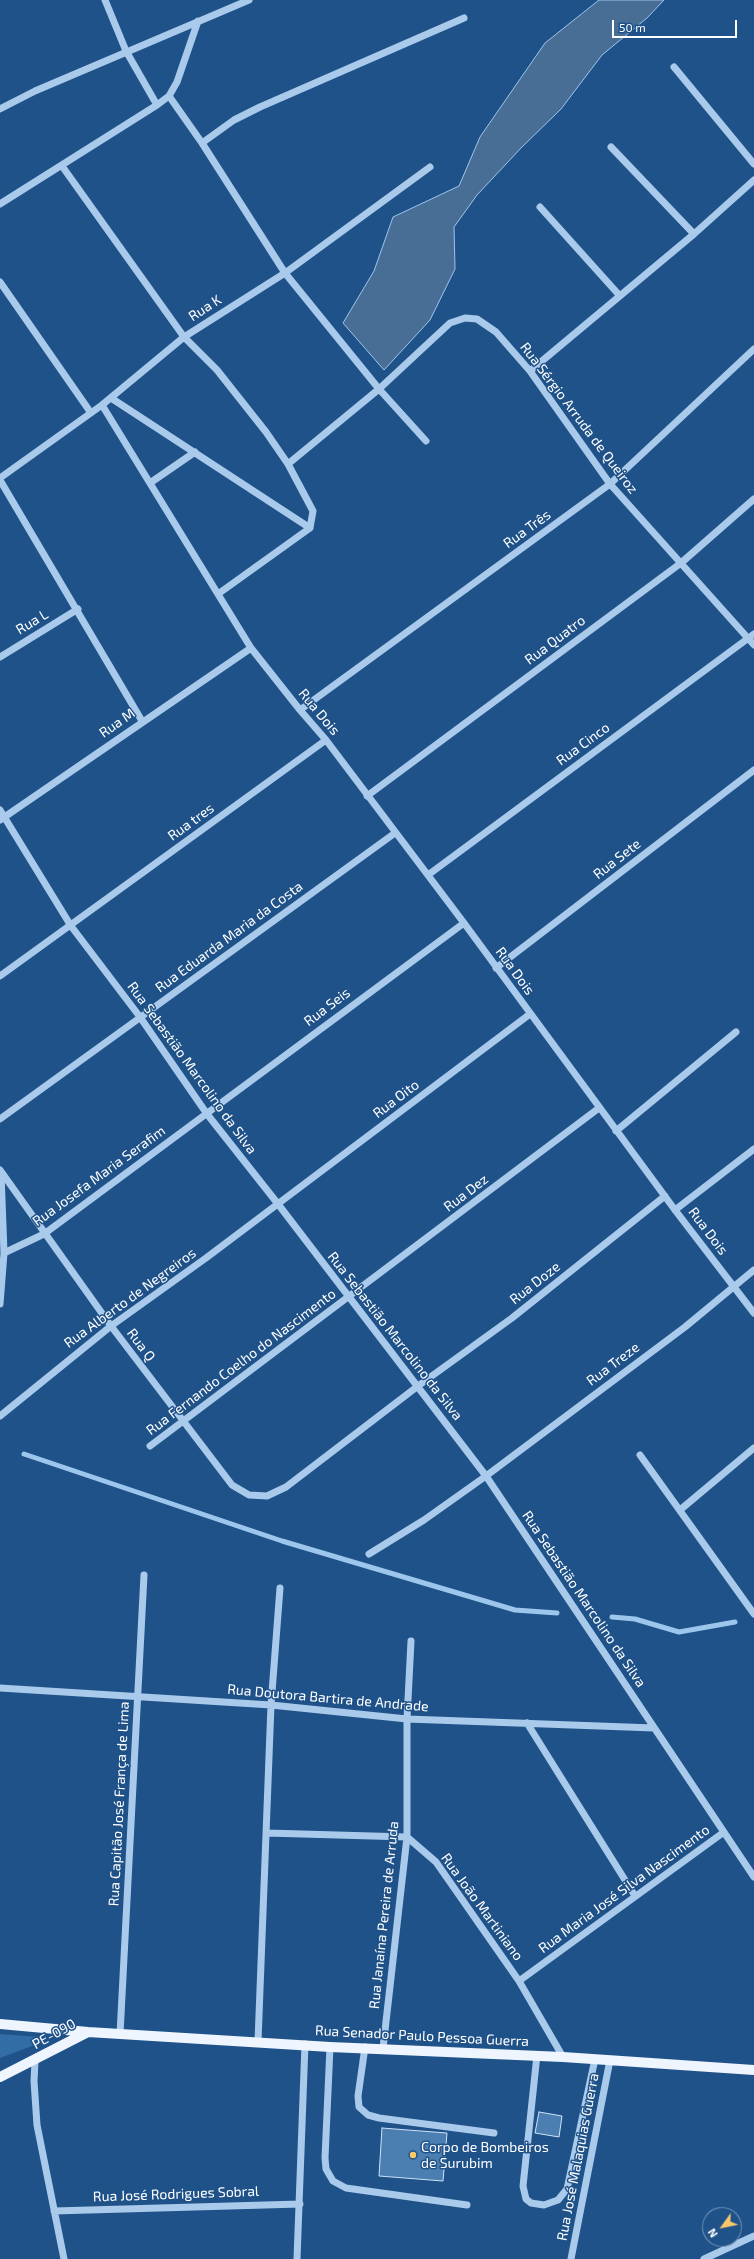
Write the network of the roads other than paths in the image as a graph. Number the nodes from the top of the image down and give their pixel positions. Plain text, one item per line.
1 (105, 0) edge
2 (246, 0) edge
3 (464, 18) dead end
4 (198, 21) junction
5 (126, 51) junction
6 (674, 67) dead end
7 (169, 96) junction
8 (157, 106) junction
9 (0, 109) edge
10 (202, 143) junction
11 (611, 147) dead end
12 (754, 164) edge
13 (62, 166) junction
14 (430, 167) dead end
15 (754, 180) edge
16 (0, 204) edge
17 (540, 208) dead end
18 (694, 234) junction
19 (285, 273) junction
20 (0, 282) edge
21 (620, 296) junction
22 (184, 337) junction
23 (754, 349) edge
24 (530, 371) junction
25 (379, 389) junction
26 (111, 398) junction
27 (102, 405) junction
28 (91, 413) junction
29 (426, 441) dead end
30 (195, 452) junction
31 (288, 464) junction
32 (0, 479) edge
33 (150, 483) junction
34 (610, 484) junction
35 (754, 499) edge
36 (310, 528) junction
37 (681, 563) junction
38 (218, 594) junction
39 (78, 609) junction
40 (751, 636) edge
41 (754, 645) edge
42 (251, 648) junction
43 (0, 657) edge
44 (300, 710) junction
45 (142, 721) junction
46 (326, 740) junction
47 (754, 770) edge
48 (367, 796) junction
49 (0, 810) edge
50 (2, 819) edge
51 (395, 833) junction
52 (428, 875) junction
53 (464, 923) junction
54 (72, 926) junction
55 (496, 968) junction
56 (0, 976) edge
57 (530, 1014) junction
58 (140, 1017) junction
59 (736, 1032) dead end
60 (599, 1108) junction
61 (207, 1114) junction
62 (0, 1119) edge
63 (616, 1131) junction
64 (754, 1149) edge
65 (1, 1171) edge
66 (665, 1196) junction
67 (278, 1204) junction
68 (676, 1210) junction
69 (44, 1234) junction
70 (4, 1253) junction
71 (754, 1270) edge
72 (734, 1287) junction
73 (349, 1298) junction
74 (0, 1304) edge
75 (754, 1313) edge
76 (111, 1326) junction
77 (418, 1386) junction
78 (0, 1416) edge
79 (184, 1421) junction
80 (150, 1446) dead end
81 (754, 1448) edge
82 (640, 1455) dead end
83 (486, 1476) junction
84 (286, 1487) joint
85 (680, 1510) junction
86 (369, 1554) dead end
87 (144, 1575) dead end
88 (280, 1588) dead end
89 (754, 1614) edge
90 (411, 1641) dead end
91 (0, 1688) edge
92 (138, 1695) junction
93 (271, 1705) junction
94 (406, 1719) junction
95 (527, 1723) junction
96 (654, 1728) junction
97 (724, 1832) junction
98 (267, 1833) junction
99 (407, 1836) junction
100 (754, 1877) edge
101 (635, 1896) junction
102 (519, 1981) junction
103 (0, 2024) edge
104 (88, 2032) junction
105 (120, 2034) junction
106 (258, 2041) junction
107 (305, 2044) junction
108 (330, 2046) junction
109 (365, 2047) junction
110 (383, 2048) junction
111 (537, 2055) junction
112 (563, 2057) junction
113 (35, 2060) junction
114 (596, 2060) junction
115 (610, 2060) junction
116 (754, 2070) edge
117 (0, 2077) edge
118 (494, 2133) dead end
119 (300, 2204) junction
120 (467, 2205) dead end
121 (54, 2210) junction
122 (754, 2236) edge
123 (64, 2259) edge
124 (296, 2259) edge
125 (571, 2259) edge
126 (704, 2259) edge

1 - 5 street
2 - 4 street
3 - 10 street
4 - 5 street
4 - 7 street
5 - 8 street
5 - 9 street
6 - 12 street
7 - 8 street
7 - 10 street
8 - 13 street
10 - 19 street
11 - 18 street
13 - 16 street
13 - 22 street
14 - 19 street, Rua K
15 - 18 street
17 - 21 street
18 - 21 street
19 - 22 street, Rua K
19 - 25 street
20 - 28 street
21 - 24 street
22 - 26 street, Rua K
22 - 31 street
23 - 34 street, Rua Três
24 - 25 street, Rua Sérgio Arruda de Queiroz
24 - 34 street, Rua Sérgio Arruda de Queiroz
25 - 29 street
25 - 31 street, Rua Sérgio Arruda de Queiroz
26 - 27 street, Rua K
26 - 30 street
27 - 28 street, Rua K
27 - 33 street, Rua Dois
28 - 32 street, Rua K
30 - 33 street
30 - 36 street
31 - 36 street
32 - 39 street
33 - 38 street, Rua Dois
34 - 37 street, Rua Sérgio Arruda de Queiroz
34 - 44 street, Rua Três
35 - 37 street, Rua Quatro
36 - 38 street
37 - 40 street, Rua Sérgio Arruda de Queiroz
37 - 48 street, Rua Quatro
38 - 42 street, Rua Dois
39 - 43 street, Rua L
39 - 45 street
40 - 41 street, Rua Sérgio Arruda de Queiroz
40 - 52 street, Rua Cinco
42 - 44 street, Rua Dois
42 - 45 street, Rua M
44 - 46 street, Rua Dois
45 - 50 street, Rua M
46 - 48 street, Rua Dois
46 - 54 street, Rua tres
47 - 55 street, Rua Sete
48 - 51 street, Rua Dois
49 - 50 street, Rua Sebastião Marcolino da Silva
50 - 54 street, Rua Sebastião Marcolino da Silva
51 - 52 street, Rua Dois
51 - 58 street, Rua Eduarda Maria da Costa
52 - 53 street, Rua Dois
53 - 55 street, Rua Dois
53 - 61 street, Rua Seis
54 - 56 street, Rua tres
54 - 58 street, Rua Sebastião Marcolino da Silva
55 - 57 street, Rua Dois
57 - 60 street, Rua Dois
57 - 67 street, Rua Oito
58 - 61 street, Rua Sebastião Marcolino da Silva
58 - 62 street, Rua Eduarda Maria da Costa
59 - 63 street
60 - 63 street, Rua Dois
60 - 73 street, Rua Dez
61 - 67 street, Rua Sebastião Marcolino da Silva
61 - 69 street, Rua Josefa Maria Serafim
63 - 66 street, Rua Dois
64 - 68 street
65 - 69 street, Rua Q
65 - 70 street
66 - 68 street, Rua Dois
66 - 77 street, Rua Doze
67 - 73 street, Rua Sebastião Marcolino da Silva
67 - 76 street, Rua Alberto de Negreiros
68 - 72 street, Rua Dois
69 - 70 street, Rua Josefa Maria Serafim
69 - 76 street, Rua Q
70 - 74 street
71 - 72 street, Rua Treze
72 - 75 street, Rua Dois
72 - 83 street, Rua Treze
73 - 77 street, Rua Sebastião Marcolino da Silva
73 - 79 street, Rua Fernando Coelho do Nascimento
76 - 78 street, Rua Alberto de Negreiros
76 - 79 street, Rua Q
77 - 83 street, Rua Sebastião Marcolino da Silva
77 - 84 street, Rua Doze
79 - 80 street, Rua Fernando Coelho do Nascimento
79 - 84 street, Rua Q
81 - 85 street
82 - 85 street
83 - 86 street, Rua Treze
83 - 96 street, Rua Sebastião Marcolino da Silva
85 - 89 street
87 - 92 street, Rua Capitão José França de Lima
88 - 93 street
90 - 94 street, Rua Janaína Pereira de Arruda
91 - 92 street, Rua Doutora Bartira de Andrade
92 - 93 street, Rua Doutora Bartira de Andrade
92 - 105 street, Rua Capitão José França de Lima
93 - 94 street, Rua Doutora Bartira de Andrade
93 - 98 street
94 - 95 street, Rua Doutora Bartira de Andrade
94 - 99 street, Rua Janaína Pereira de Arruda
95 - 96 street, Rua Doutora Bartira de Andrade
95 - 101 street
96 - 97 street, Rua Sebastião Marcolino da Silva
97 - 100 street, Rua Sebastião Marcolino da Silva
97 - 101 street, Rua Maria José Silva Nascimento
98 - 99 street
98 - 106 street
99 - 102 street, Rua João Martiniano
99 - 110 street, Rua Janaína Pereira de Arruda
101 - 102 street, Rua Maria José Silva Nascimento
102 - 112 street, Rua João Martiniano
103 - 104 main road, PE-090 / PE-090
104 - 105 main road, Rua Senador Paulo Pessoa Guerra / PE-090
104 - 113 main road, PE-090 / PE-090
105 - 106 main road, Rua Senador Paulo Pessoa Guerra / PE-090
106 - 107 main road, Rua Senador Paulo Pessoa Guerra / PE-090
107 - 108 main road, Rua Senador Paulo Pessoa Guerra / PE-090
107 - 119 street
108 - 109 main road, Rua Senador Paulo Pessoa Guerra / PE-090
108 - 120 street
109 - 110 main road, Rua Senador Paulo Pessoa Guerra / PE-090
109 - 118 street
110 - 111 main road, Rua Senador Paulo Pessoa Guerra / PE-090
111 - 112 main road, Rua Senador Paulo Pessoa Guerra / PE-090
111 - 114 street
112 - 114 main road, Rua Senador Paulo Pessoa Guerra / PE-090
113 - 117 main road, PE-090 / PE-090
113 - 121 street
114 - 115 main road, Rua Senador Paulo Pessoa Guerra / PE-090
115 - 116 main road, Rua Senador Paulo Pessoa Guerra / PE-090
115 - 125 street, Rua José Malaquias Guerra
119 - 121 street, Rua José Rodrigues Sobral
119 - 124 street
121 - 123 street
122 - 126 street

